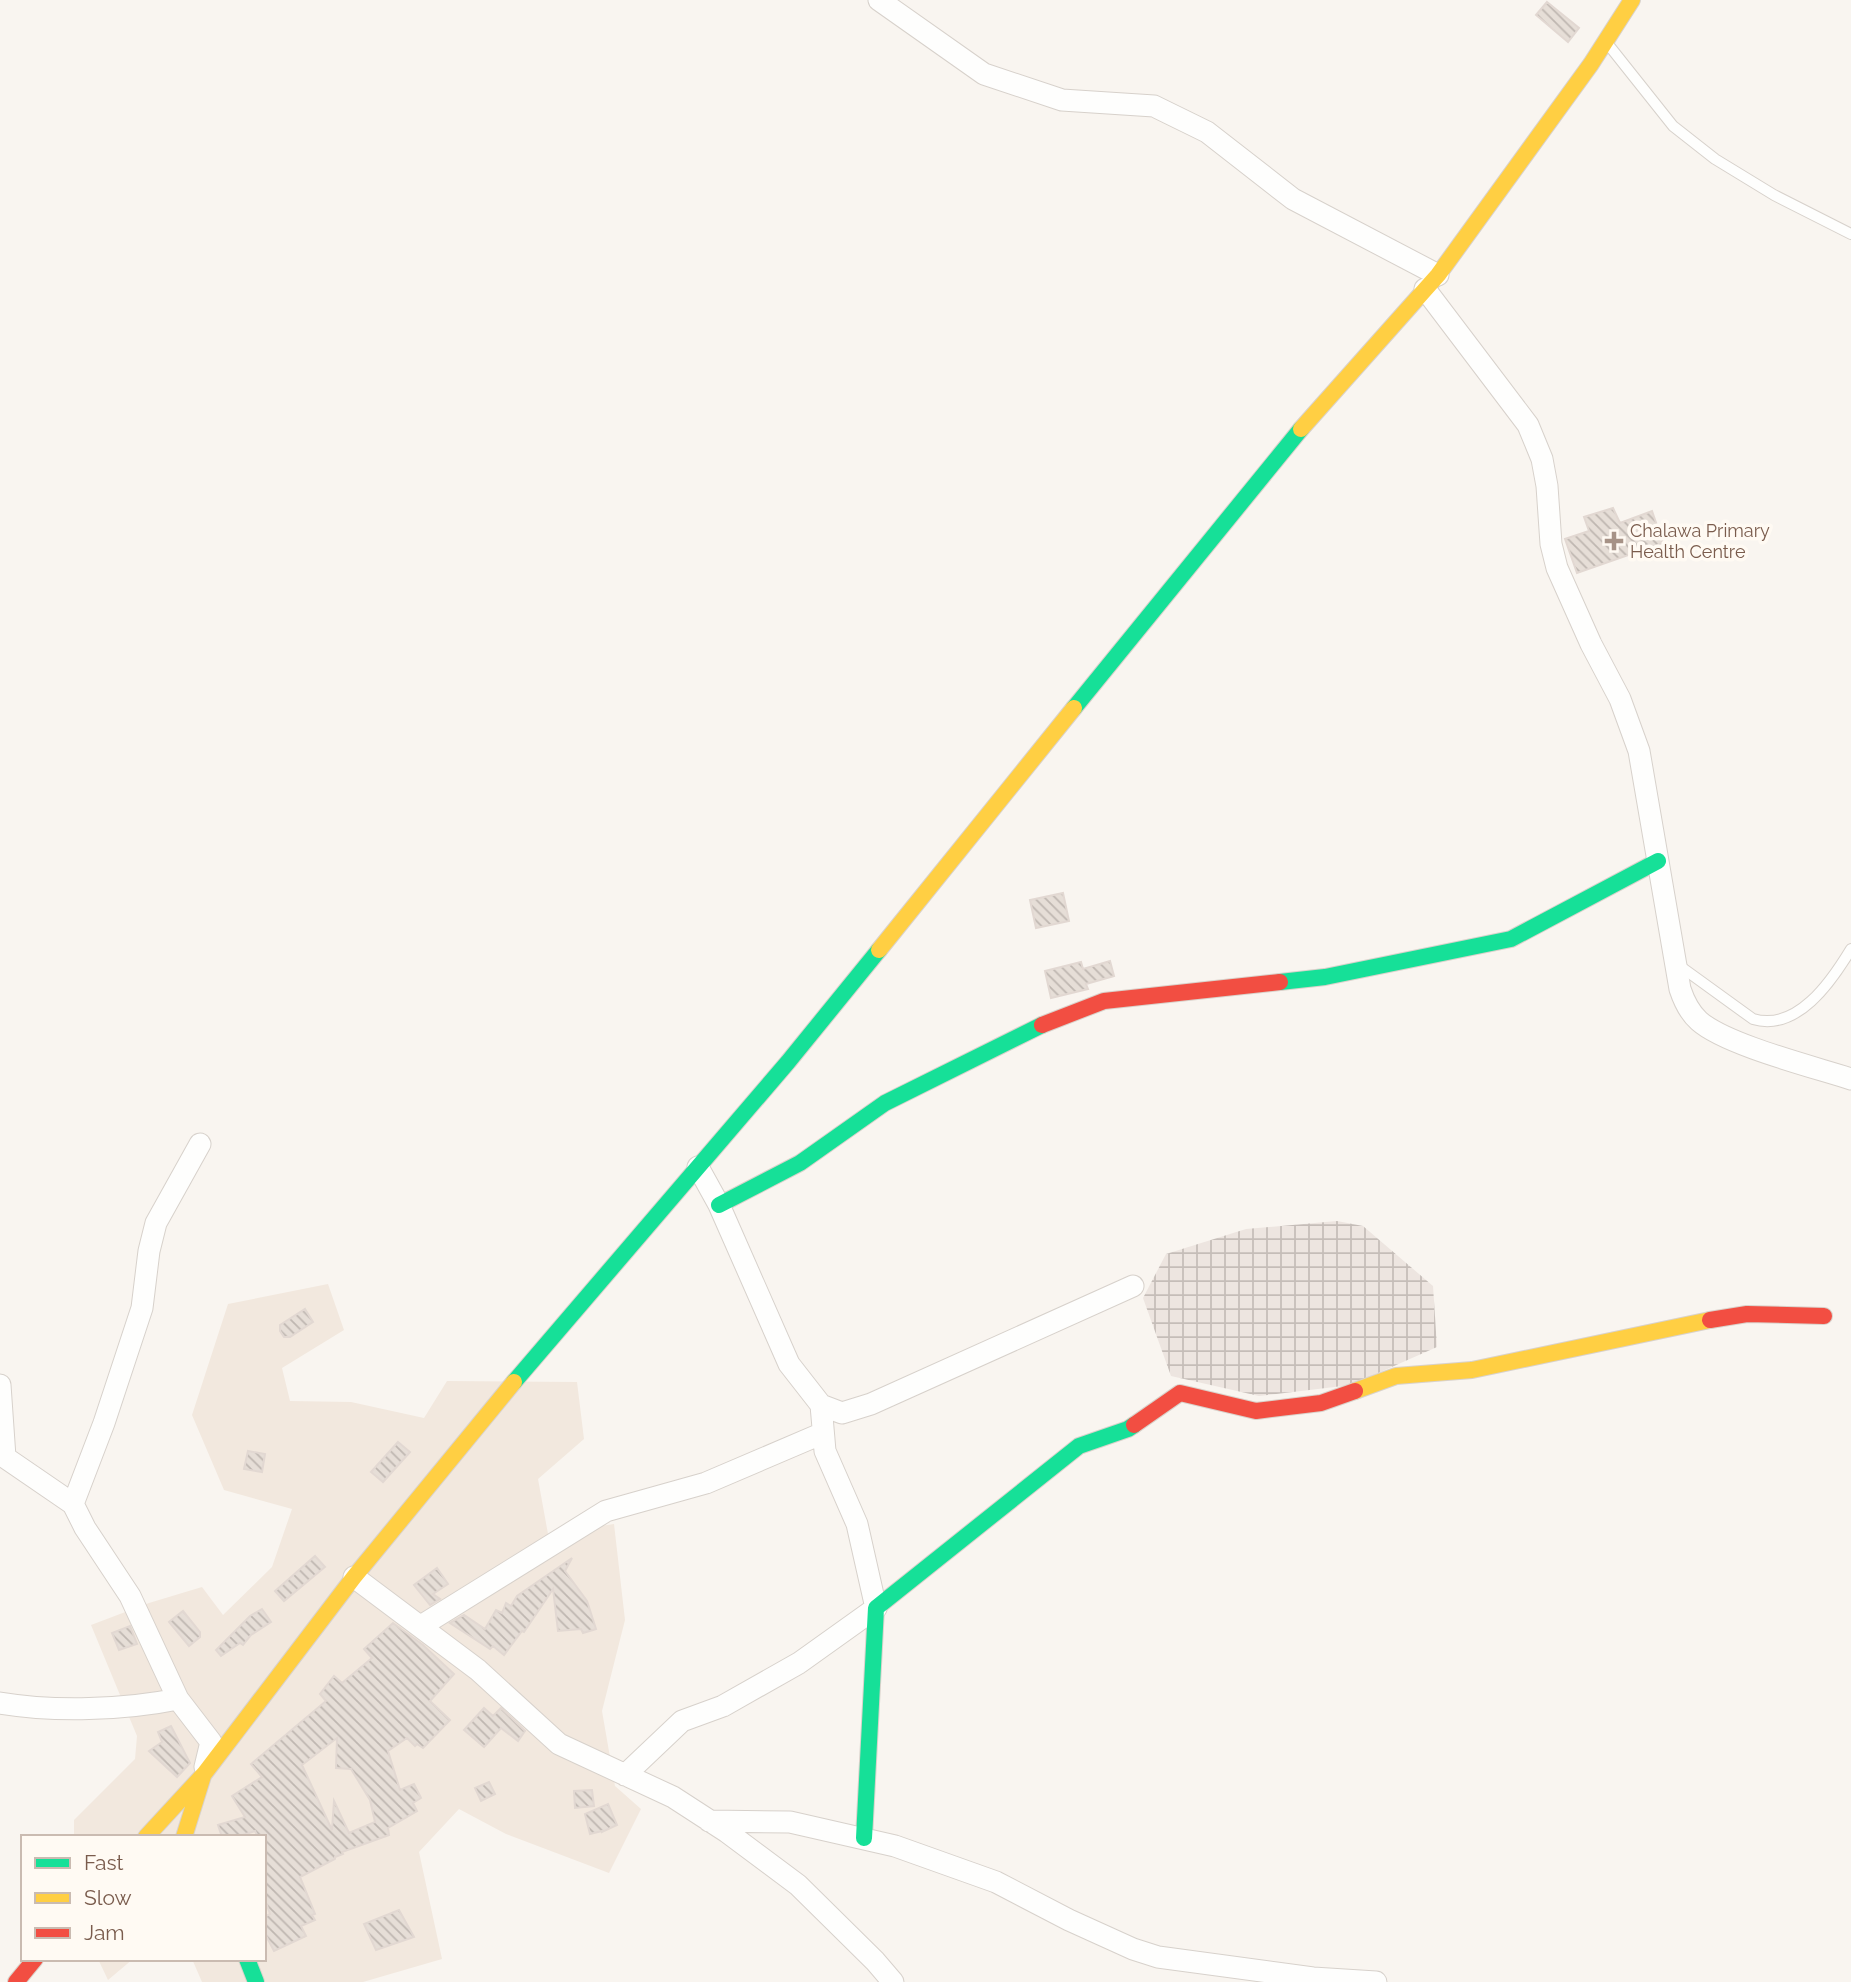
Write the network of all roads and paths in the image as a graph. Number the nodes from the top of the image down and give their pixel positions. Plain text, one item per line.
1 (879, 0) edge
2 (1632, 0) edge
3 (1605, 41) junction
4 (1851, 234) edge
5 (1431, 282) junction
6 (1658, 861) junction
7 (1851, 949) edge
8 (1675, 962) junction
9 (1851, 1079) edge
10 (200, 1144) dead end
11 (698, 1167) junction
12 (719, 1205) junction
13 (1133, 1286) dead end
14 (1824, 1316) dead end
15 (0, 1384) edge
16 (821, 1405) junction
17 (824, 1433) junction
18 (3, 1456) edge
19 (73, 1504) junction
20 (354, 1577) junction
21 (876, 1608) junction
22 (421, 1626) junction
23 (178, 1699) junction
24 (0, 1703) edge
25 (204, 1774) junction
26 (625, 1774) junction
27 (709, 1821) junction
28 (148, 1835) edge
29 (185, 1835) edge
30 (864, 1838) junction
31 (33, 1961) edge
32 (248, 1961) edge
33 (16, 1982) edge
34 (256, 1982) edge
35 (893, 1982) edge
36 (1376, 1982) edge

1 - 5 street
2 - 3 main road
3 - 4 lane
3 - 5 main road
5 - 6 street
5 - 11 main road
6 - 8 street
6 - 12 main road
7 - 8 lane
8 - 9 street
10 - 19 street
11 - 12 street
11 - 20 main road
12 - 16 street
13 - 16 street
14 - 21 main road
15 - 18 street
16 - 17 street
17 - 21 street
17 - 22 street
18 - 19 street
19 - 23 street
20 - 22 street
20 - 25 main road
21 - 26 street
21 - 30 main road
22 - 26 street
23 - 24 street
23 - 25 street
25 - 28 main road
25 - 29 main road
26 - 27 street
27 - 30 street
27 - 35 street
30 - 36 street
31 - 33 main road
32 - 34 main road

